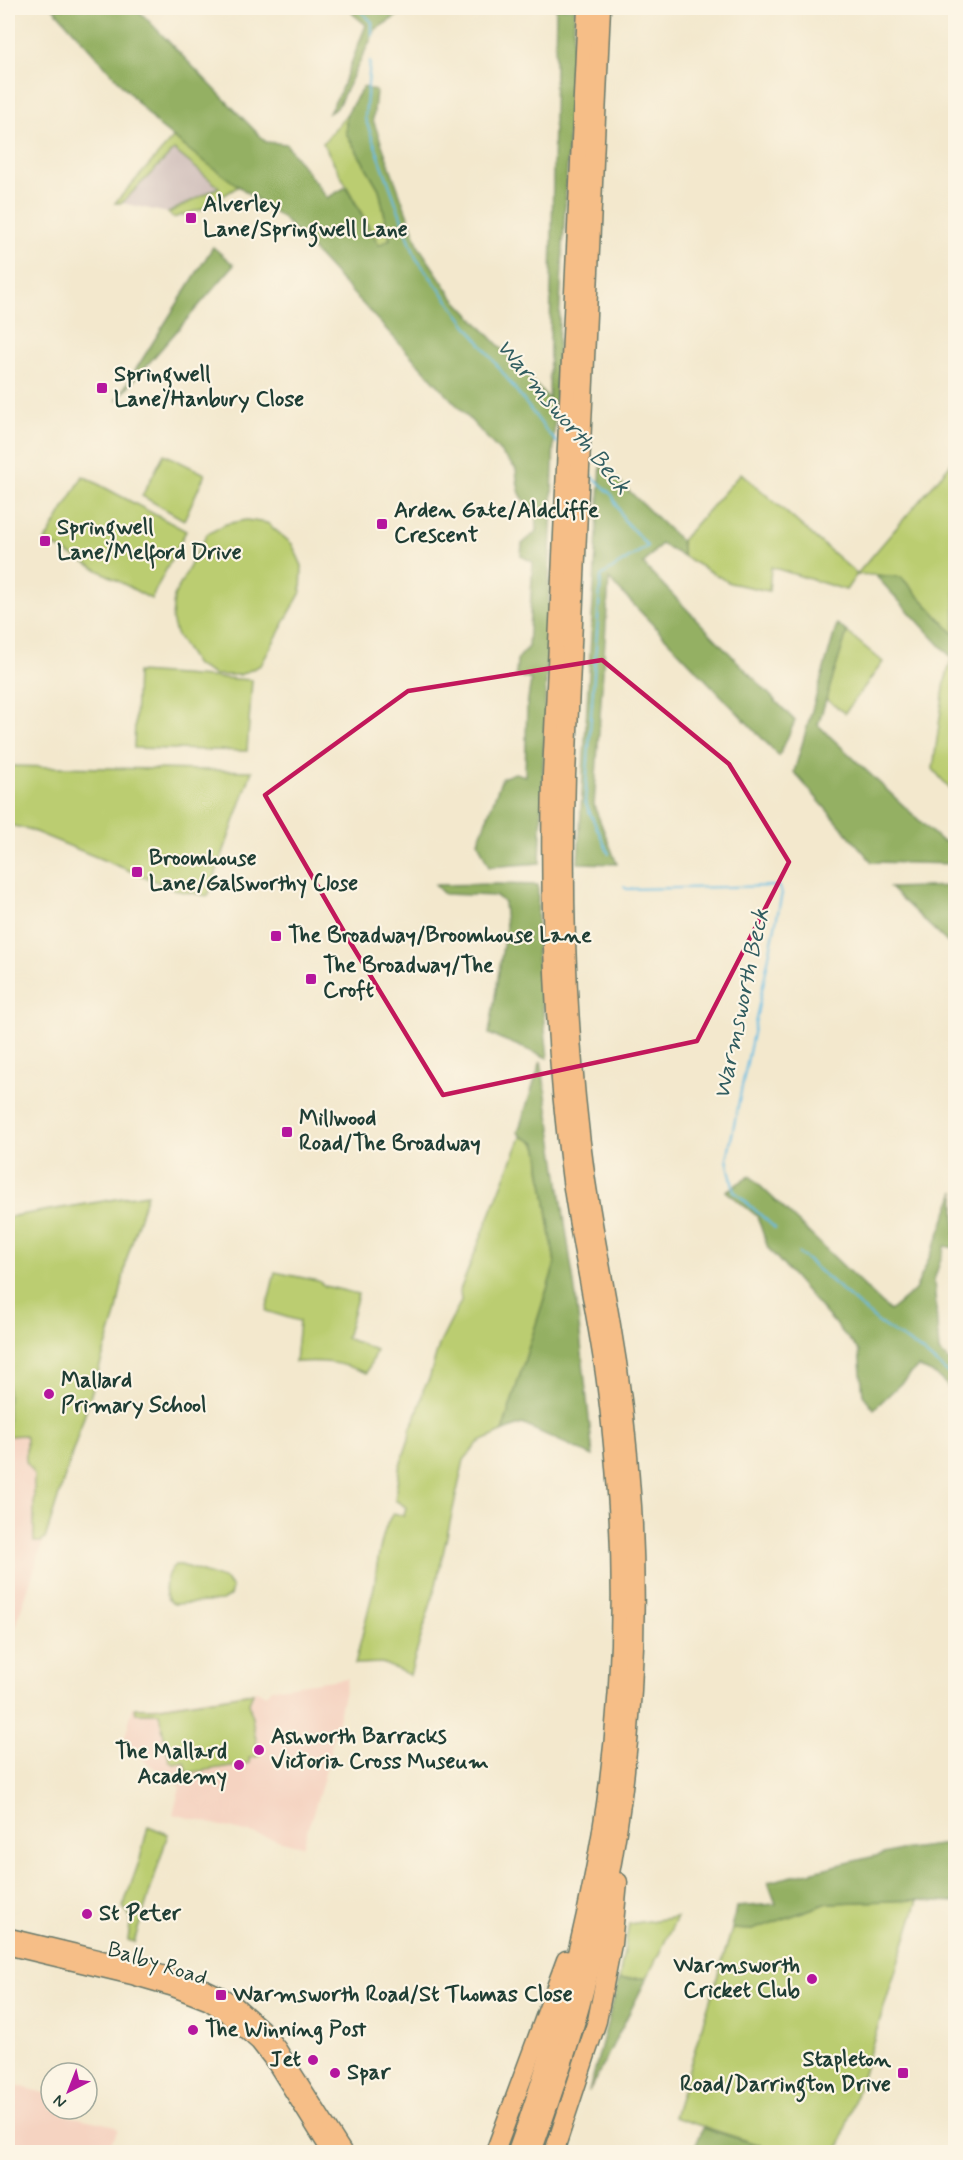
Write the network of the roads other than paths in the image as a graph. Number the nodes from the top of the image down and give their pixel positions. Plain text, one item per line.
1 (587, 8) edge
2 (601, 8) edge
3 (574, 458) junction
4 (618, 1768) junction
5 (8, 1935) edge
6 (8, 1947) edge
7 (330, 2152) edge
8 (344, 2152) edge
9 (495, 2152) edge
10 (517, 2152) edge
11 (532, 2152) edge
12 (554, 2152) edge

1 - 3 highway
2 - 3 highway
3 - 4 highway
4 - 9 highway
4 - 10 highway
4 - 11 highway
4 - 12 highway
5 - 8 main road, Balby Road
6 - 7 main road, Balby Road

